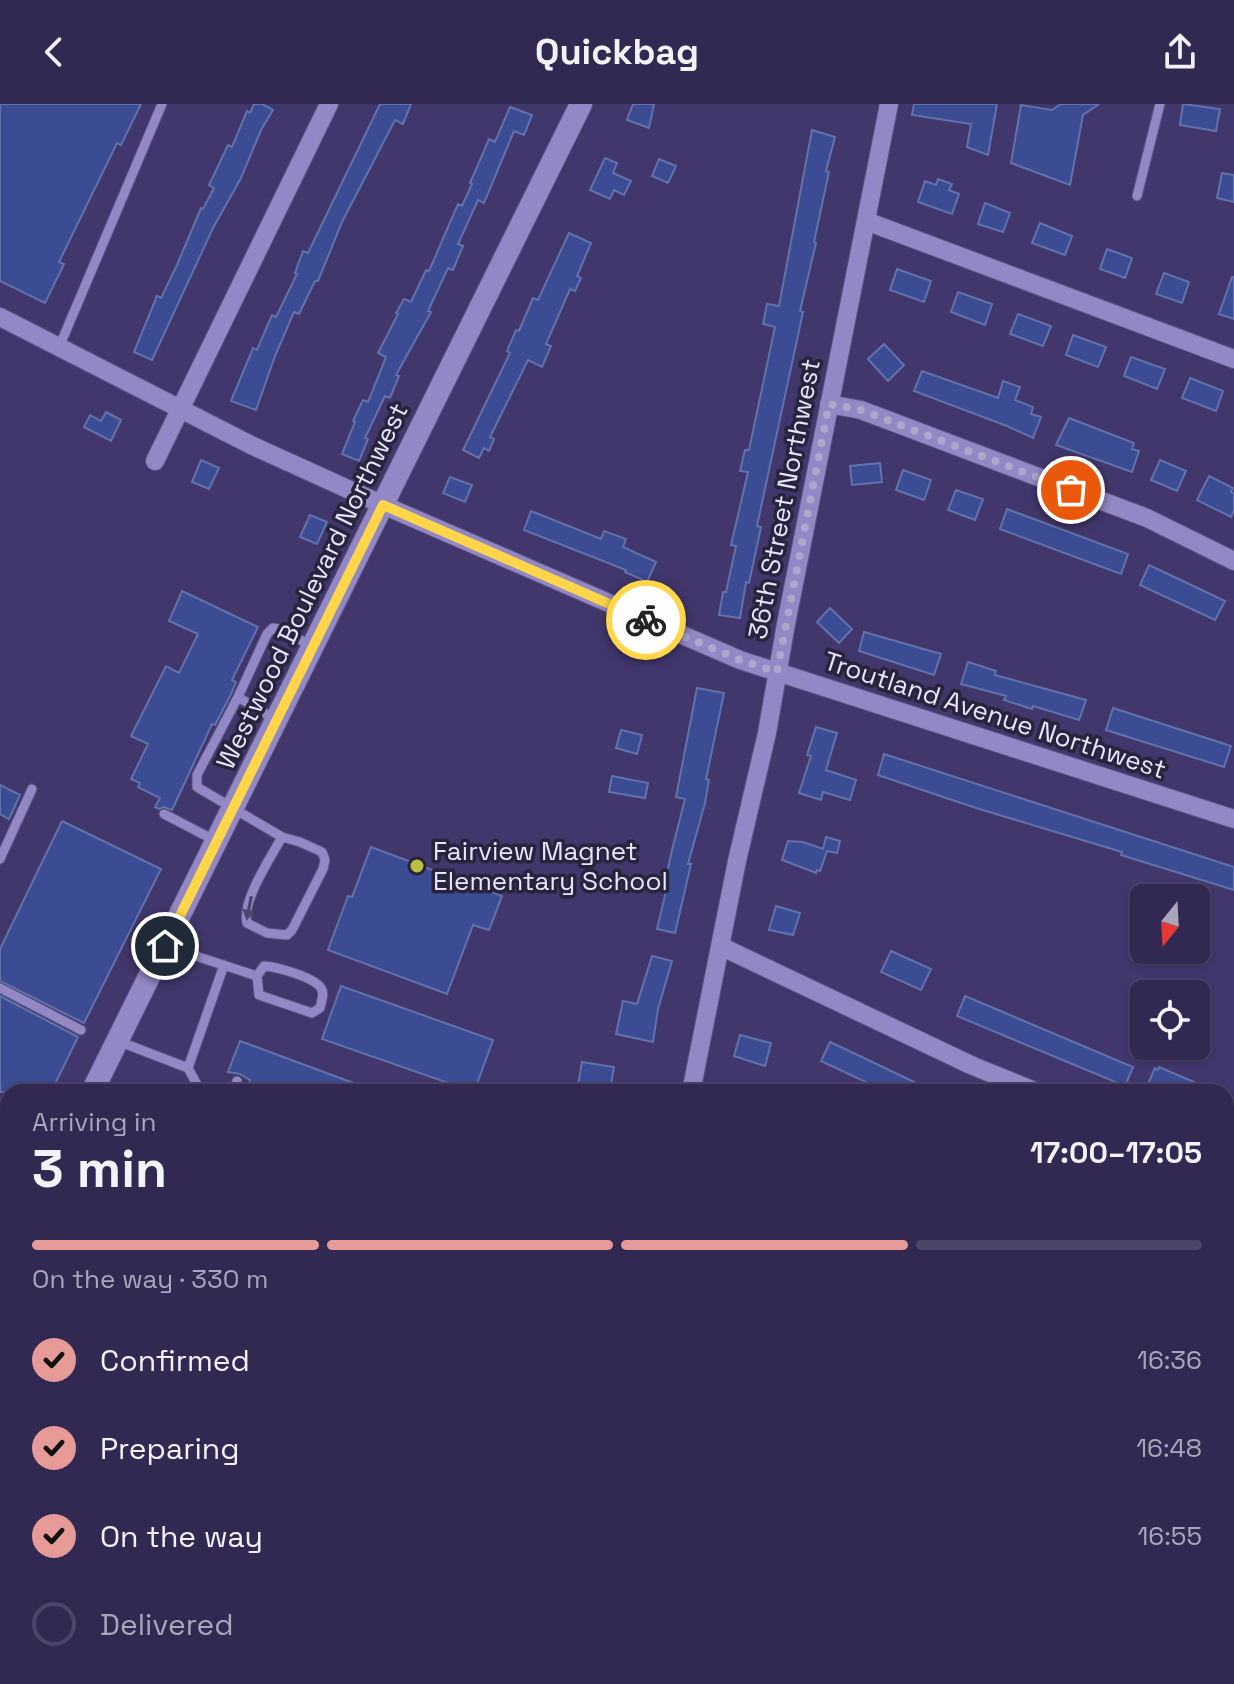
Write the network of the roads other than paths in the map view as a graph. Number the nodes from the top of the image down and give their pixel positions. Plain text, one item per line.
1 (162, 104) edge
2 (329, 104) edge
3 (581, 104) edge
4 (889, 104) edge
5 (1160, 104) edge
6 (1137, 196) dead end
7 (866, 221) junction
8 (0, 317) edge
9 (60, 345) junction
10 (1234, 359) edge
11 (829, 404) junction
12 (180, 409) junction
13 (155, 461) dead end
14 (383, 505) junction
15 (1234, 561) edge
16 (313, 647) junction
17 (777, 672) junction
18 (238, 697) junction
19 (277, 721) junction
20 (32, 789) dead end
21 (233, 809) junction
22 (164, 814) dead end
23 (1234, 819) edge
24 (282, 837) junction
25 (217, 842) junction
26 (0, 859) edge
27 (165, 946) junction
28 (720, 946) junction
29 (224, 965) junction
30 (257, 976) junction
31 (0, 988) edge
32 (81, 1030) dead end
33 (118, 1041) junction
34 (188, 1068) junction
35 (237, 1081) dead end
36 (96, 1084) edge
37 (197, 1084) edge
38 (236, 1084) edge
39 (693, 1084) edge
40 (1017, 1084) edge

1 - 9 lane
2 - 12 street
3 - 14 street, Westwood Boulevard Northwest
4 - 7 street, 36th Street Northwest
5 - 6 lane
7 - 10 street
7 - 11 street, 36th Street Northwest
8 - 9 street, Troutland Avenue Northwest
9 - 12 street, Troutland Avenue Northwest
11 - 15 street
11 - 17 street, 36th Street Northwest
12 - 13 street
12 - 14 street, Troutland Avenue Northwest
14 - 16 street, Westwood Boulevard Northwest
14 - 17 street, Troutland Avenue Northwest
16 - 18 lane
16 - 19 street, Westwood Boulevard Northwest
17 - 23 street, Troutland Avenue Northwest
17 - 28 street, 36th Street Northwest
18 - 19 lane
18 - 21 lane
19 - 21 street, Westwood Boulevard Northwest
20 - 26 lane
21 - 24 lane
21 - 25 street, Westwood Boulevard Northwest
22 - 25 lane
24 -> 24 lane
25 - 27 street, Westwood Boulevard Northwest
27 - 29 lane
27 - 33 street, Westwood Boulevard Northwest
28 - 39 street, 36th Street Northwest
28 - 40 street
29 - 30 lane
29 - 34 lane
30 - 30 lane
31 - 32 lane
33 - 34 lane
33 - 36 street, Westwood Boulevard Northwest
34 - 37 lane
35 - 38 lane

